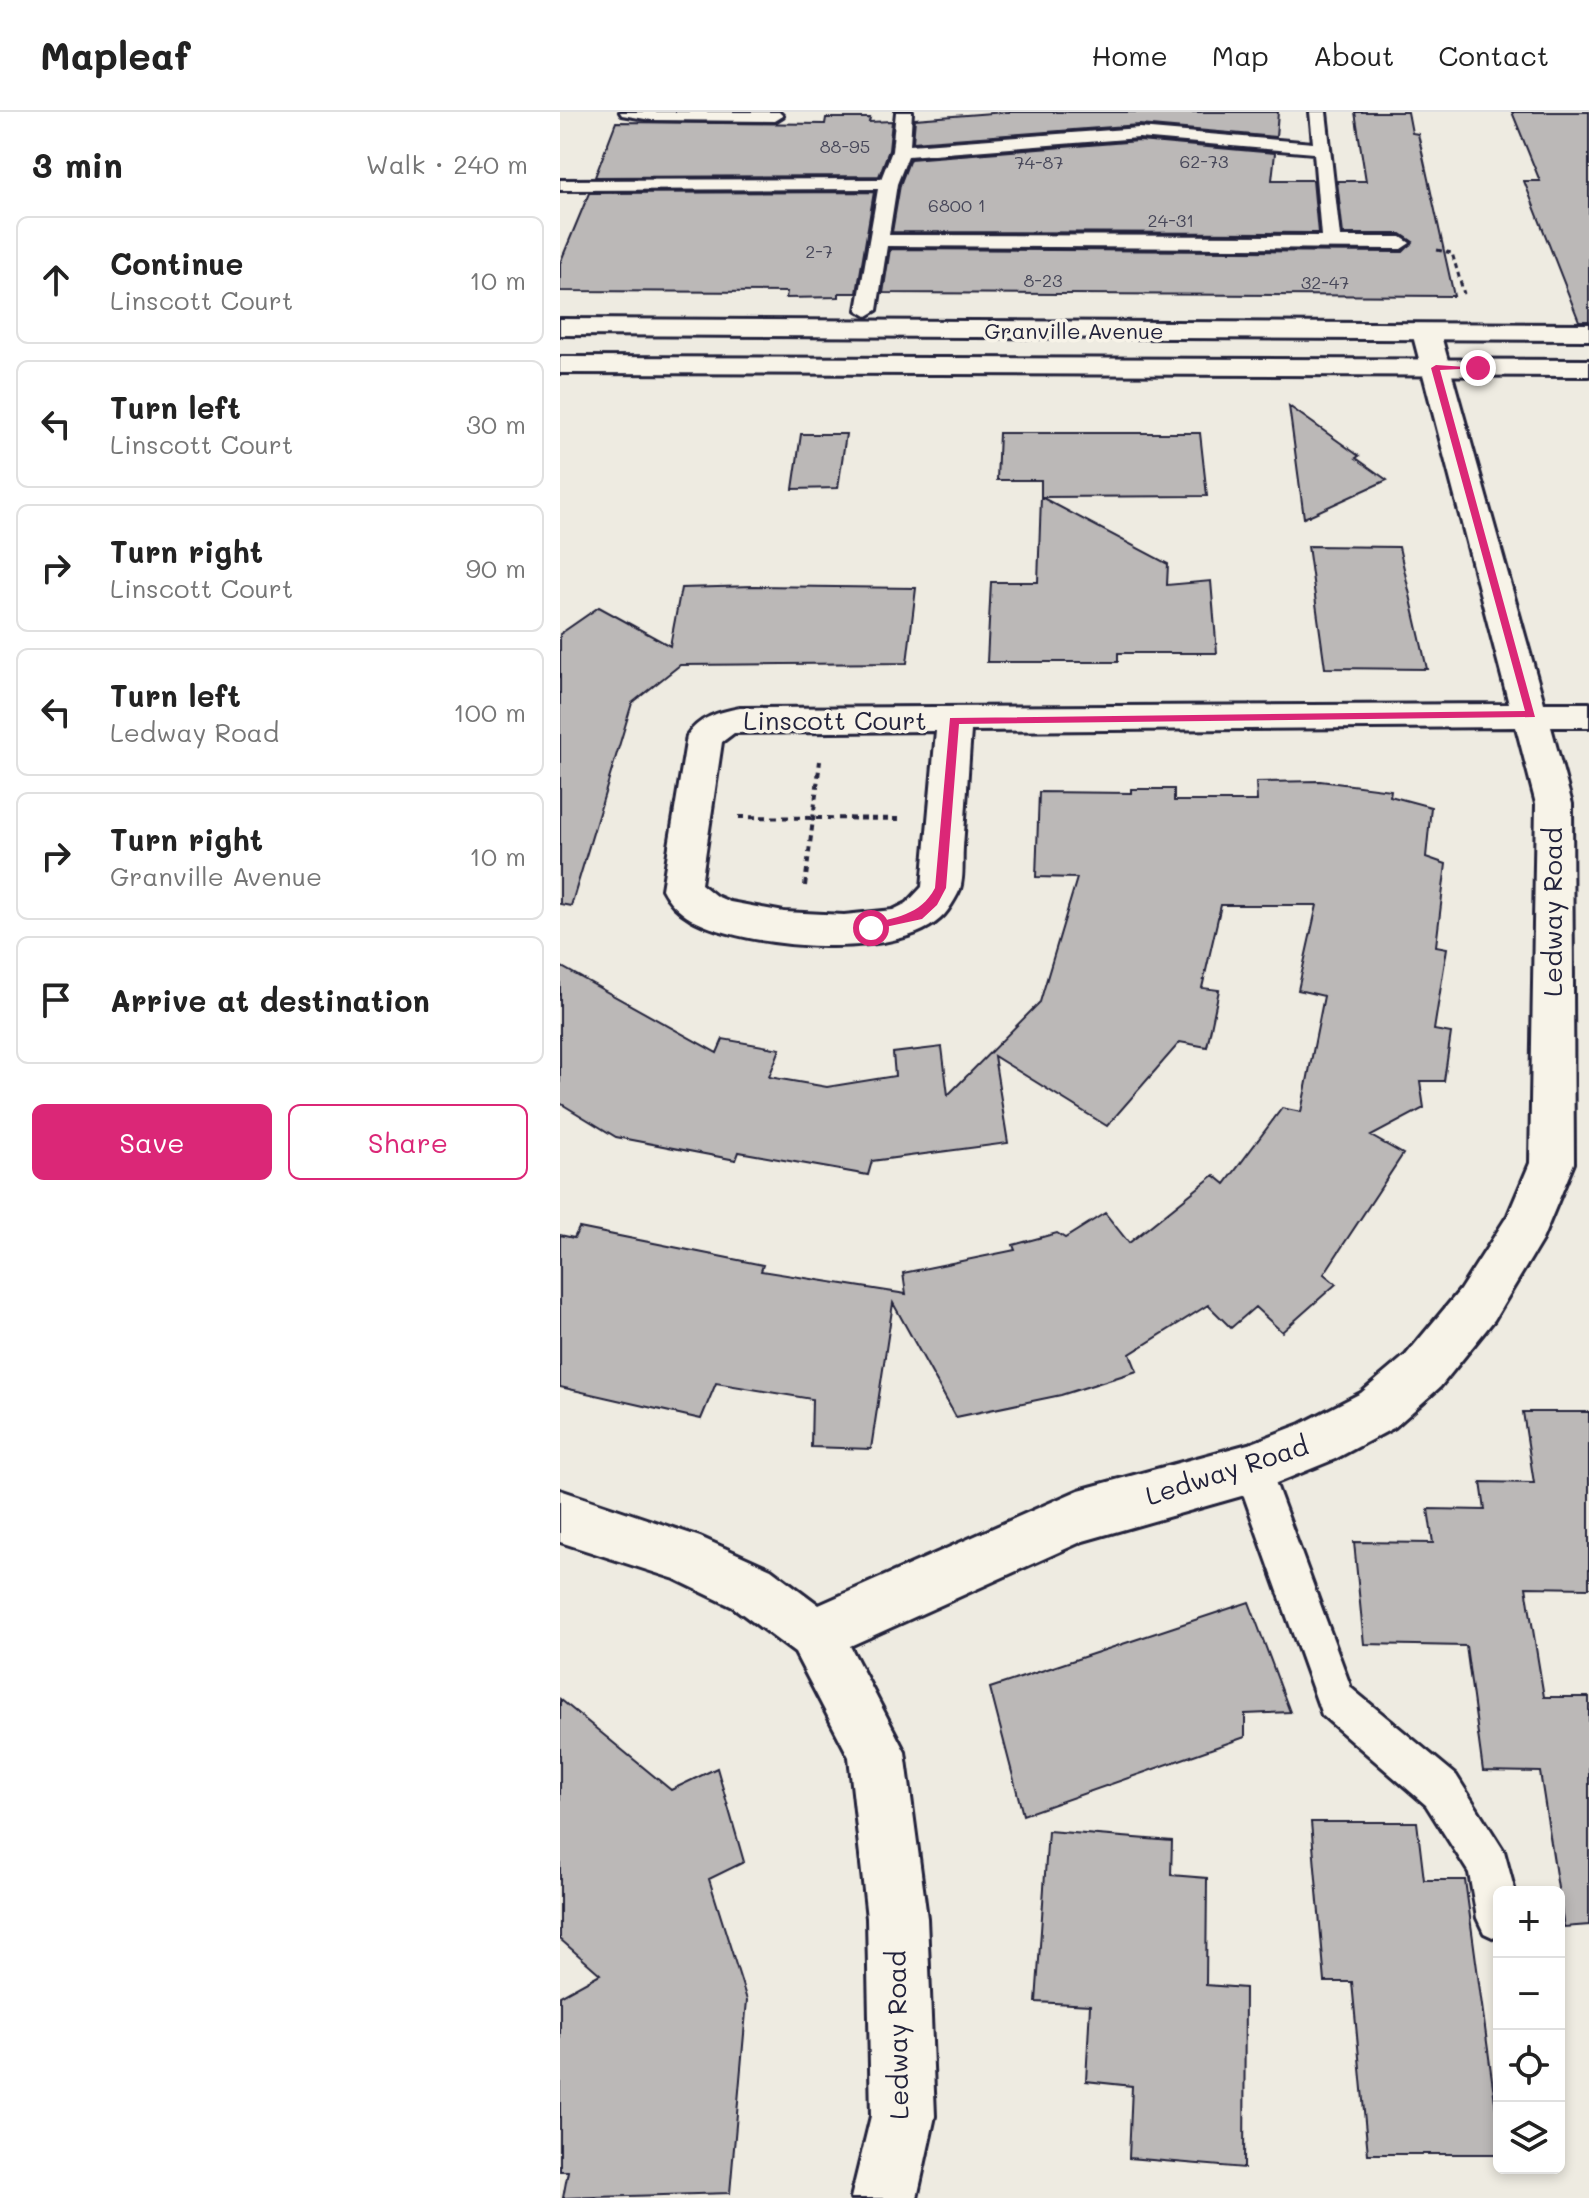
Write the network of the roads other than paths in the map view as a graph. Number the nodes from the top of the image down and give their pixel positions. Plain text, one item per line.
1 (628, 112) edge
2 (904, 112) edge
3 (1318, 112) edge
4 (702, 114) edge
5 (775, 116) dead end
6 (1323, 149) junction
7 (901, 151) junction
8 (888, 184) junction
9 (560, 185) edge
10 (879, 240) junction
11 (1331, 242) junction
12 (1401, 243) road end
13 (867, 310) dead end
14 (560, 327) edge
15 (1426, 332) junction
16 (1589, 332) edge
17 (560, 365) edge
18 (1436, 368) junction
19 (1589, 368) edge
20 (1531, 714) junction
21 (1589, 715) edge
22 (954, 721) junction
23 (1570, 1167) edge
24 (1252, 1468) junction
25 (560, 1516) edge
26 (814, 1634) junction
27 (1493, 1887) edge
28 (884, 2198) edge

1 - 4 lane
2 - 7 lane
3 - 6 lane
4 - 5 lane
6 - 7 lane
6 - 11 lane
7 - 8 lane
8 - 9 lane
8 - 10 lane
10 - 11 lane
10 - 13 lane
11 - 12 lane
14 - 15 street, Granville Avenue
15 - 16 street, Granville Avenue
15 - 18 street, Ledway Road
17 - 18 street, Granville Avenue
18 - 19 street, Granville Avenue
18 - 20 street, Ledway Road
20 - 21 street, Linscott Court
20 - 22 street, Linscott Court
20 - 23 street, Ledway Road
22 - 22 street, Linscott Court
23 - 24 street, Ledway Road
24 - 26 street, Ledway Road
24 - 27 lane
25 - 26 street
26 - 28 street, Ledway Road

